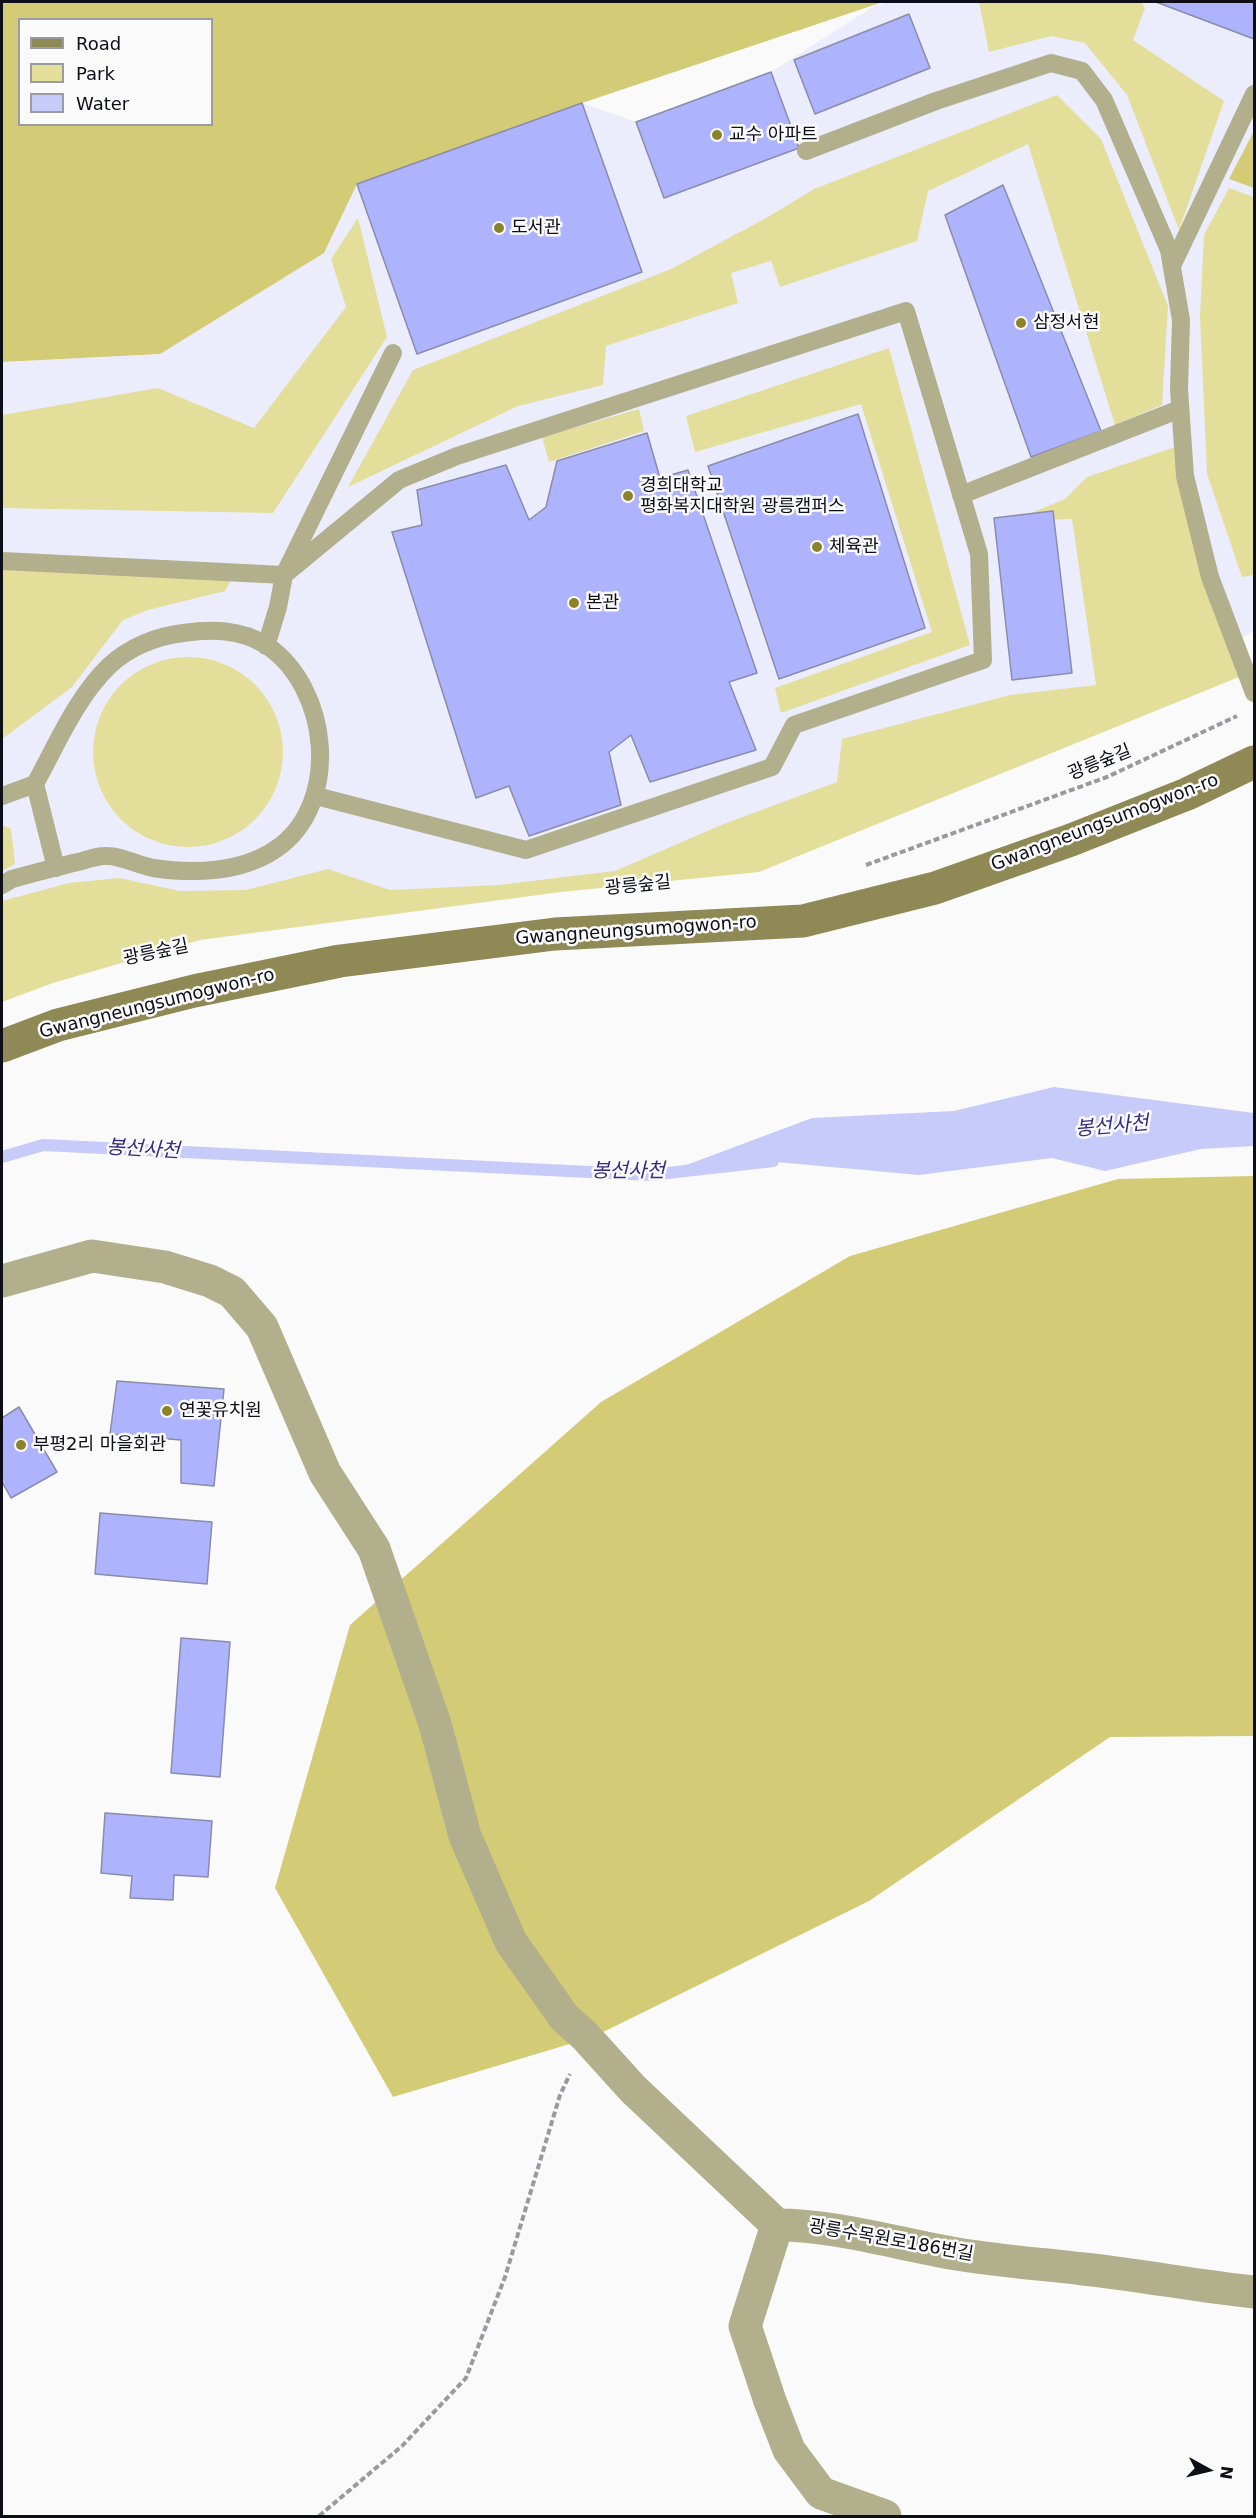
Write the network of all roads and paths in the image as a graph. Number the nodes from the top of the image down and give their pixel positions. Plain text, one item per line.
1 (1254, 94) edge
2 (806, 151) dead end
3 (1172, 266) junction
4 (393, 353) dead end
5 (1180, 409) junction
6 (961, 495) junction
7 (2, 561) edge
8 (284, 575) junction
9 (266, 646) junction
10 (1254, 693) edge
11 (1244, 713) dead end
12 (1254, 762) edge
13 (35, 784) junction
14 (2, 796) edge
15 (316, 796) junction
16 (863, 866) dead end
17 (56, 867) junction
18 (2, 885) edge
19 (2, 1046) edge
20 (2, 1281) edge
21 (585, 2036) junction
22 (777, 2225) junction
23 (1254, 2292) edge
24 (319, 2517) edge
25 (885, 2517) edge

1 - 3 lane
2 - 3 lane
3 - 5 lane
4 - 8 lane
5 - 6 lane
5 - 10 lane
6 - 8 lane
6 - 15 lane
7 - 8 lane
8 - 9 lane
9 - 13 lane
9 - 15 lane
11 - 16 path, 광릉숲길
12 - 19 street, Gwangneungsumogwon-ro
13 - 14 lane
13 - 17 lane
15 - 17 lane
17 - 18 lane
20 - 21 street
21 - 22 street
21 - 24 path
22 - 23 street, 광릉수목원로186번길
22 - 25 street

